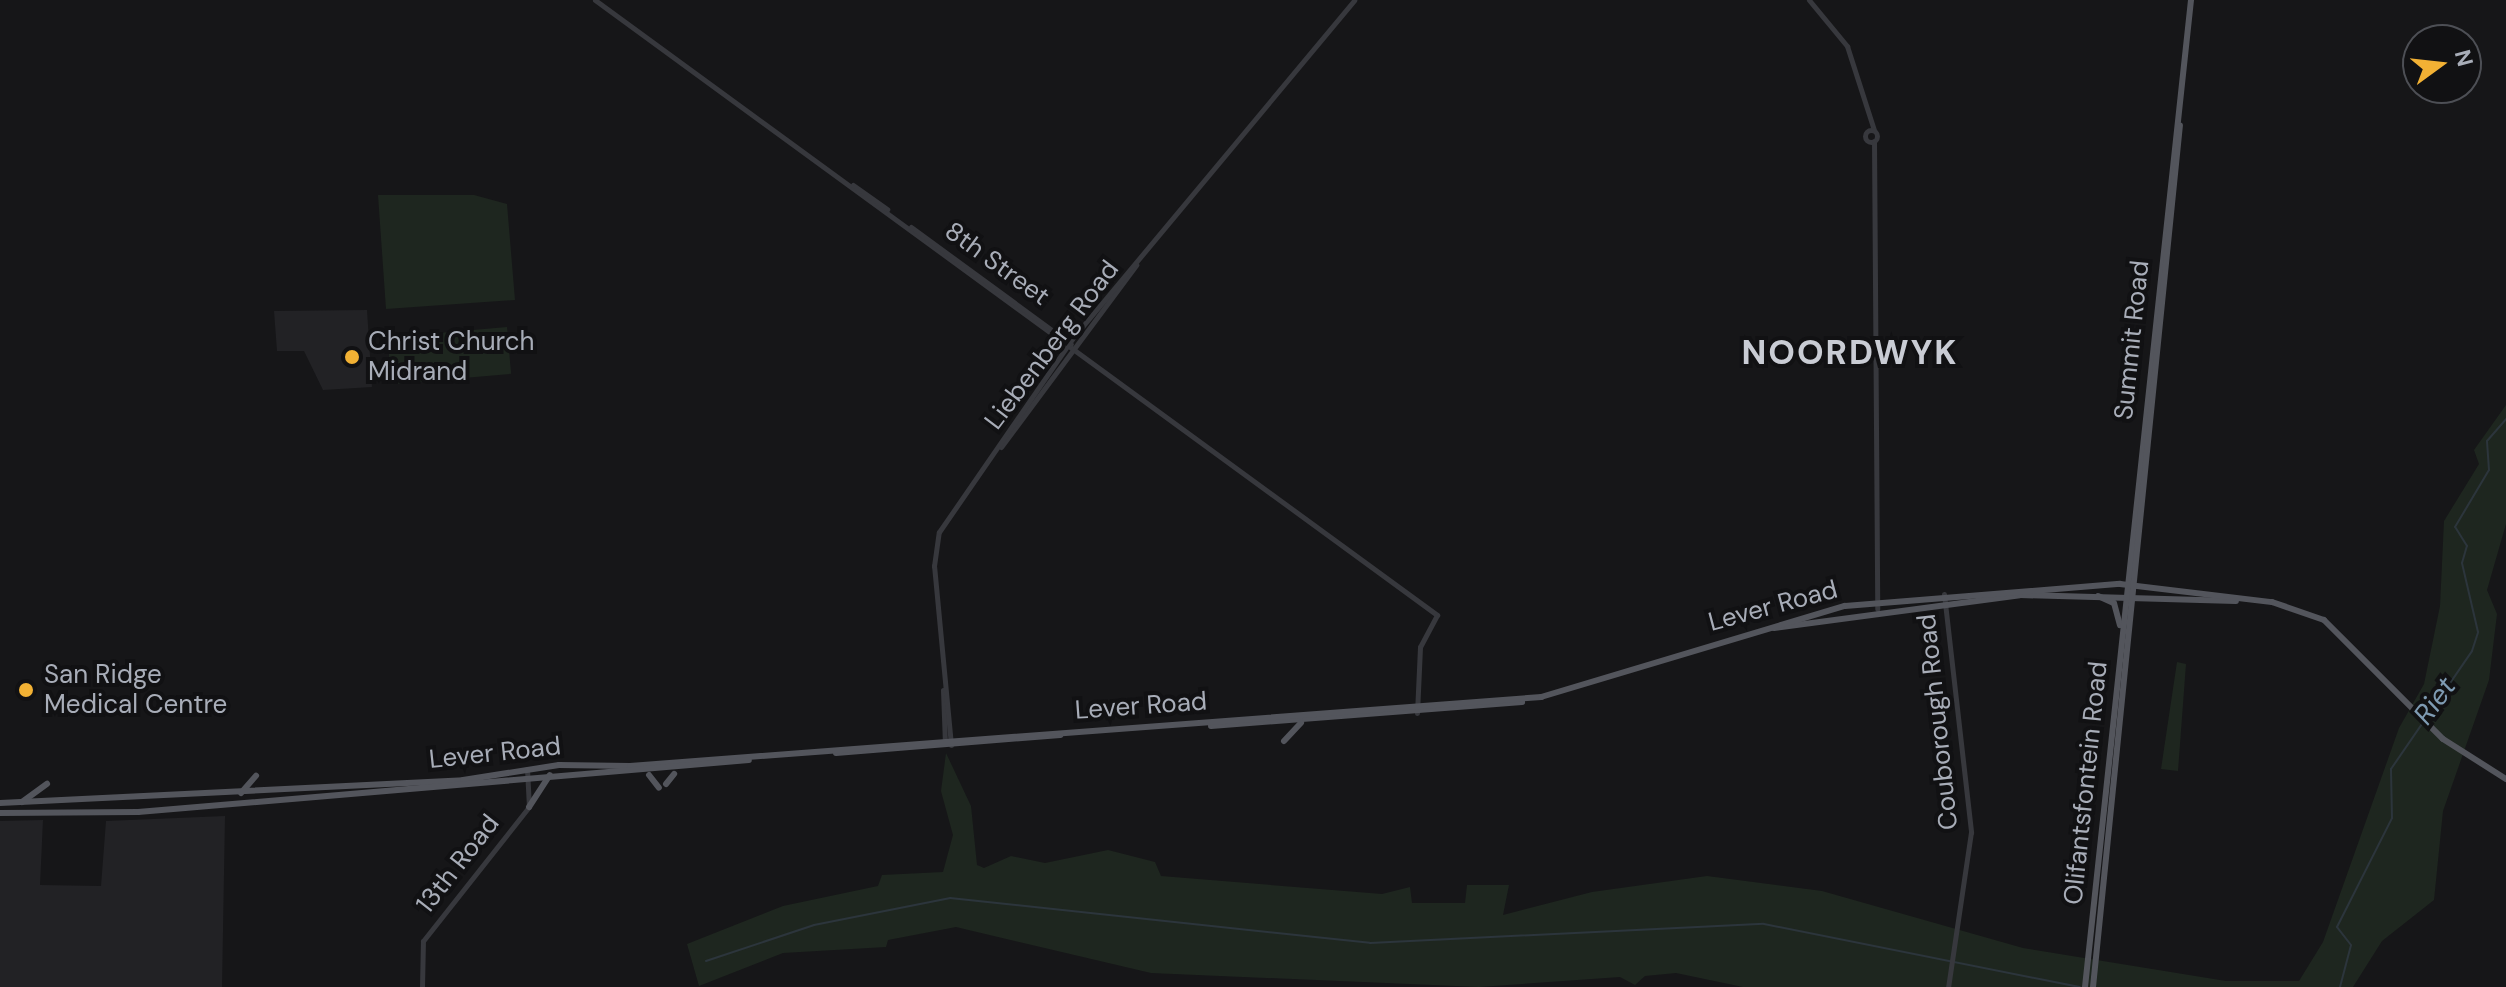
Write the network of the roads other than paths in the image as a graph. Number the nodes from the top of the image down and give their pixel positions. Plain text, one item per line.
1 (595, 0) edge
2 (1354, 0) edge
3 (1809, 0) edge
4 (2191, 0) edge
5 (2180, 101) junction
6 (1870, 130) junction
7 (1870, 141) junction
8 (1162, 228) junction
9 (1081, 327) junction
10 (1056, 335) junction
11 (1071, 346) junction
12 (1058, 357) junction
13 (972, 483) junction
14 (2127, 584) junction
15 (2137, 584) junction
16 (2126, 593) junction
17 (2136, 593) junction
18 (1944, 594) junction
19 (2088, 594) junction
20 (2272, 602) junction
21 (1945, 603) junction
22 (1877, 605) junction
23 (2121, 636) junction
24 (1419, 710) junction
25 (1308, 720) junction
26 (1277, 723) junction
27 (948, 742) junction
28 (527, 769) junction
29 (681, 771) junction
30 (553, 773) junction
31 (648, 774) junction
32 (256, 776) dead end
33 (529, 778) junction
34 (2506, 779) edge
35 (47, 784) dead end
36 (666, 784) dead end
37 (659, 788) dead end
38 (238, 795) junction
39 (0, 803) edge
40 (15, 804) junction
41 (529, 807) junction
42 (0, 813) edge
43 (422, 987) edge
44 (1948, 987) edge
45 (2085, 987) edge
46 (2093, 987) edge

1 - 10 street, 8th Street
2 - 8 street, Liebenberg Road
3 - 6 street
4 - 5 main road, Summit Road
5 - 14 main road, Summit Road
5 - 15 main road, Summit Road
6 - 7 street
6 - 7 street
7 - 22 street
8 - 9 street, Liebenberg Road
8 - 11 street, Liebenberg Road
9 - 10 street
9 - 11 street, Liebenberg Road
10 - 11 street, 8th Street
10 - 12 street
11 - 12 street, Liebenberg Road
11 - 13 street, Liebenberg Road
11 - 24 street, 8th Street
12 - 13 street, Liebenberg Road
13 - 27 street, Liebenberg Road
14 - 15 main road, Lever Road
14 - 16 main road, Olifantsfontein Road
14 - 18 main road, Lever Road
15 - 17 main road, Olifantsfontein Road
15 - 20 main road, Lever Road
16 - 17 main road, Lever Road
16 - 19 main road, Lever Road
16 - 23 main road, Olifantsfontein Road
17 - 20 main road, Lever Road
17 - 46 main road, Olifantsfontein Road
18 - 21 street, Couborough Road
18 - 22 main road, Lever Road
19 - 21 main road, Lever Road
19 - 23 main road
20 - 34 main road, Lever Road
21 - 22 main road, Lever Road
21 - 44 street, Couborough Road
22 - 24 main road, Lever Road
23 - 45 main road, Olifantsfontein Road
24 - 25 main road, Lever Road
24 - 27 main road, Lever Road
25 - 26 main road, Lever Road
25 - 26 main road
26 - 27 main road, Lever Road
27 - 28 main road, Lever Road
27 - 29 main road, Lever Road
28 - 33 street, 13th Road
28 - 38 main road, Lever Road
29 - 31 main road, Lever Road
29 - 36 main road
30 - 31 main road, Lever Road
30 - 33 main road, Lever Road
30 - 41 main road
31 - 37 main road
32 - 38 main road
33 - 41 street, 13th Road
33 - 42 main road, Lever Road
35 - 40 main road
38 - 40 main road, Lever Road
39 - 40 main road, Lever Road
41 - 43 street, 13th Road

